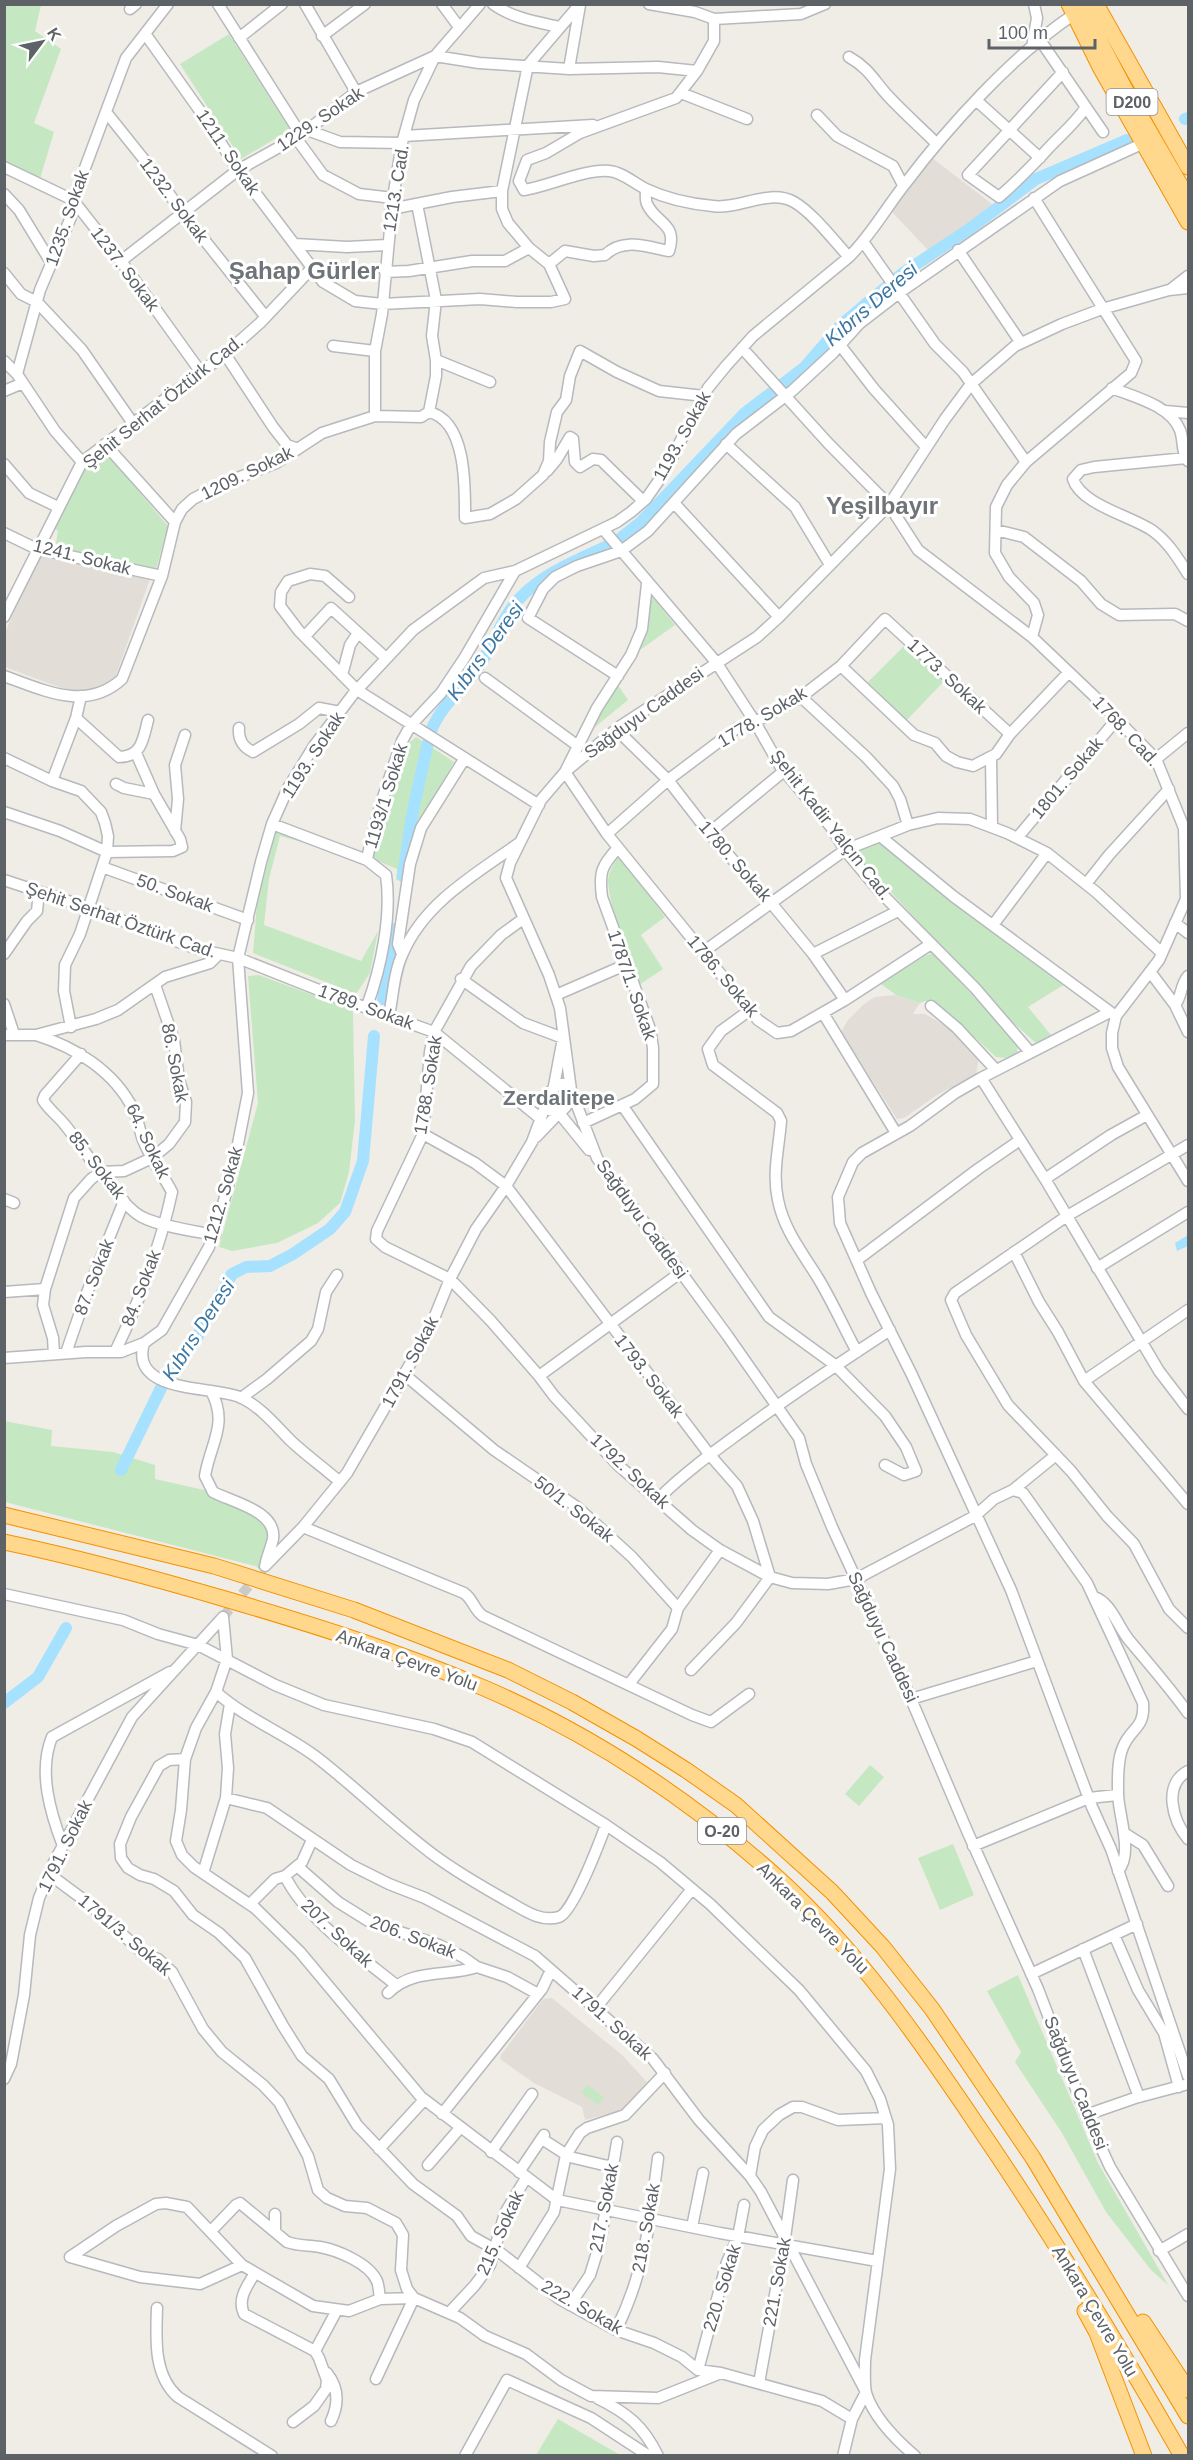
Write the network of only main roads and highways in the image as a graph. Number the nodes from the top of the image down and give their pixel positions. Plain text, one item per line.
1 (1096, 4) edge
2 (1108, 4) edge
3 (1074, 8) edge
4 (1188, 150) edge
5 (1188, 167) edge
6 (1188, 198) edge
7 (1188, 222) edge
8 (4, 1515) edge
9 (4, 1542) edge
10 (1033, 2157) junction
11 (1022, 2192) junction
12 (1188, 2390) edge
13 (1188, 2416) edge
14 (1144, 2456) edge
15 (1182, 2456) edge

1 - 5 highway, D200
2 - 4 highway
3 - 6 highway, D200
3 - 7 highway
8 - 10 highway, Ankara Çevre Yolu / O-20
9 - 11 highway, Ankara Çevre Yolu / O-20
10 - 12 highway
10 - 13 highway, Ankara Çevre Yolu / O-20
11 - 14 highway
11 - 15 highway, Ankara Çevre Yolu / O-20

